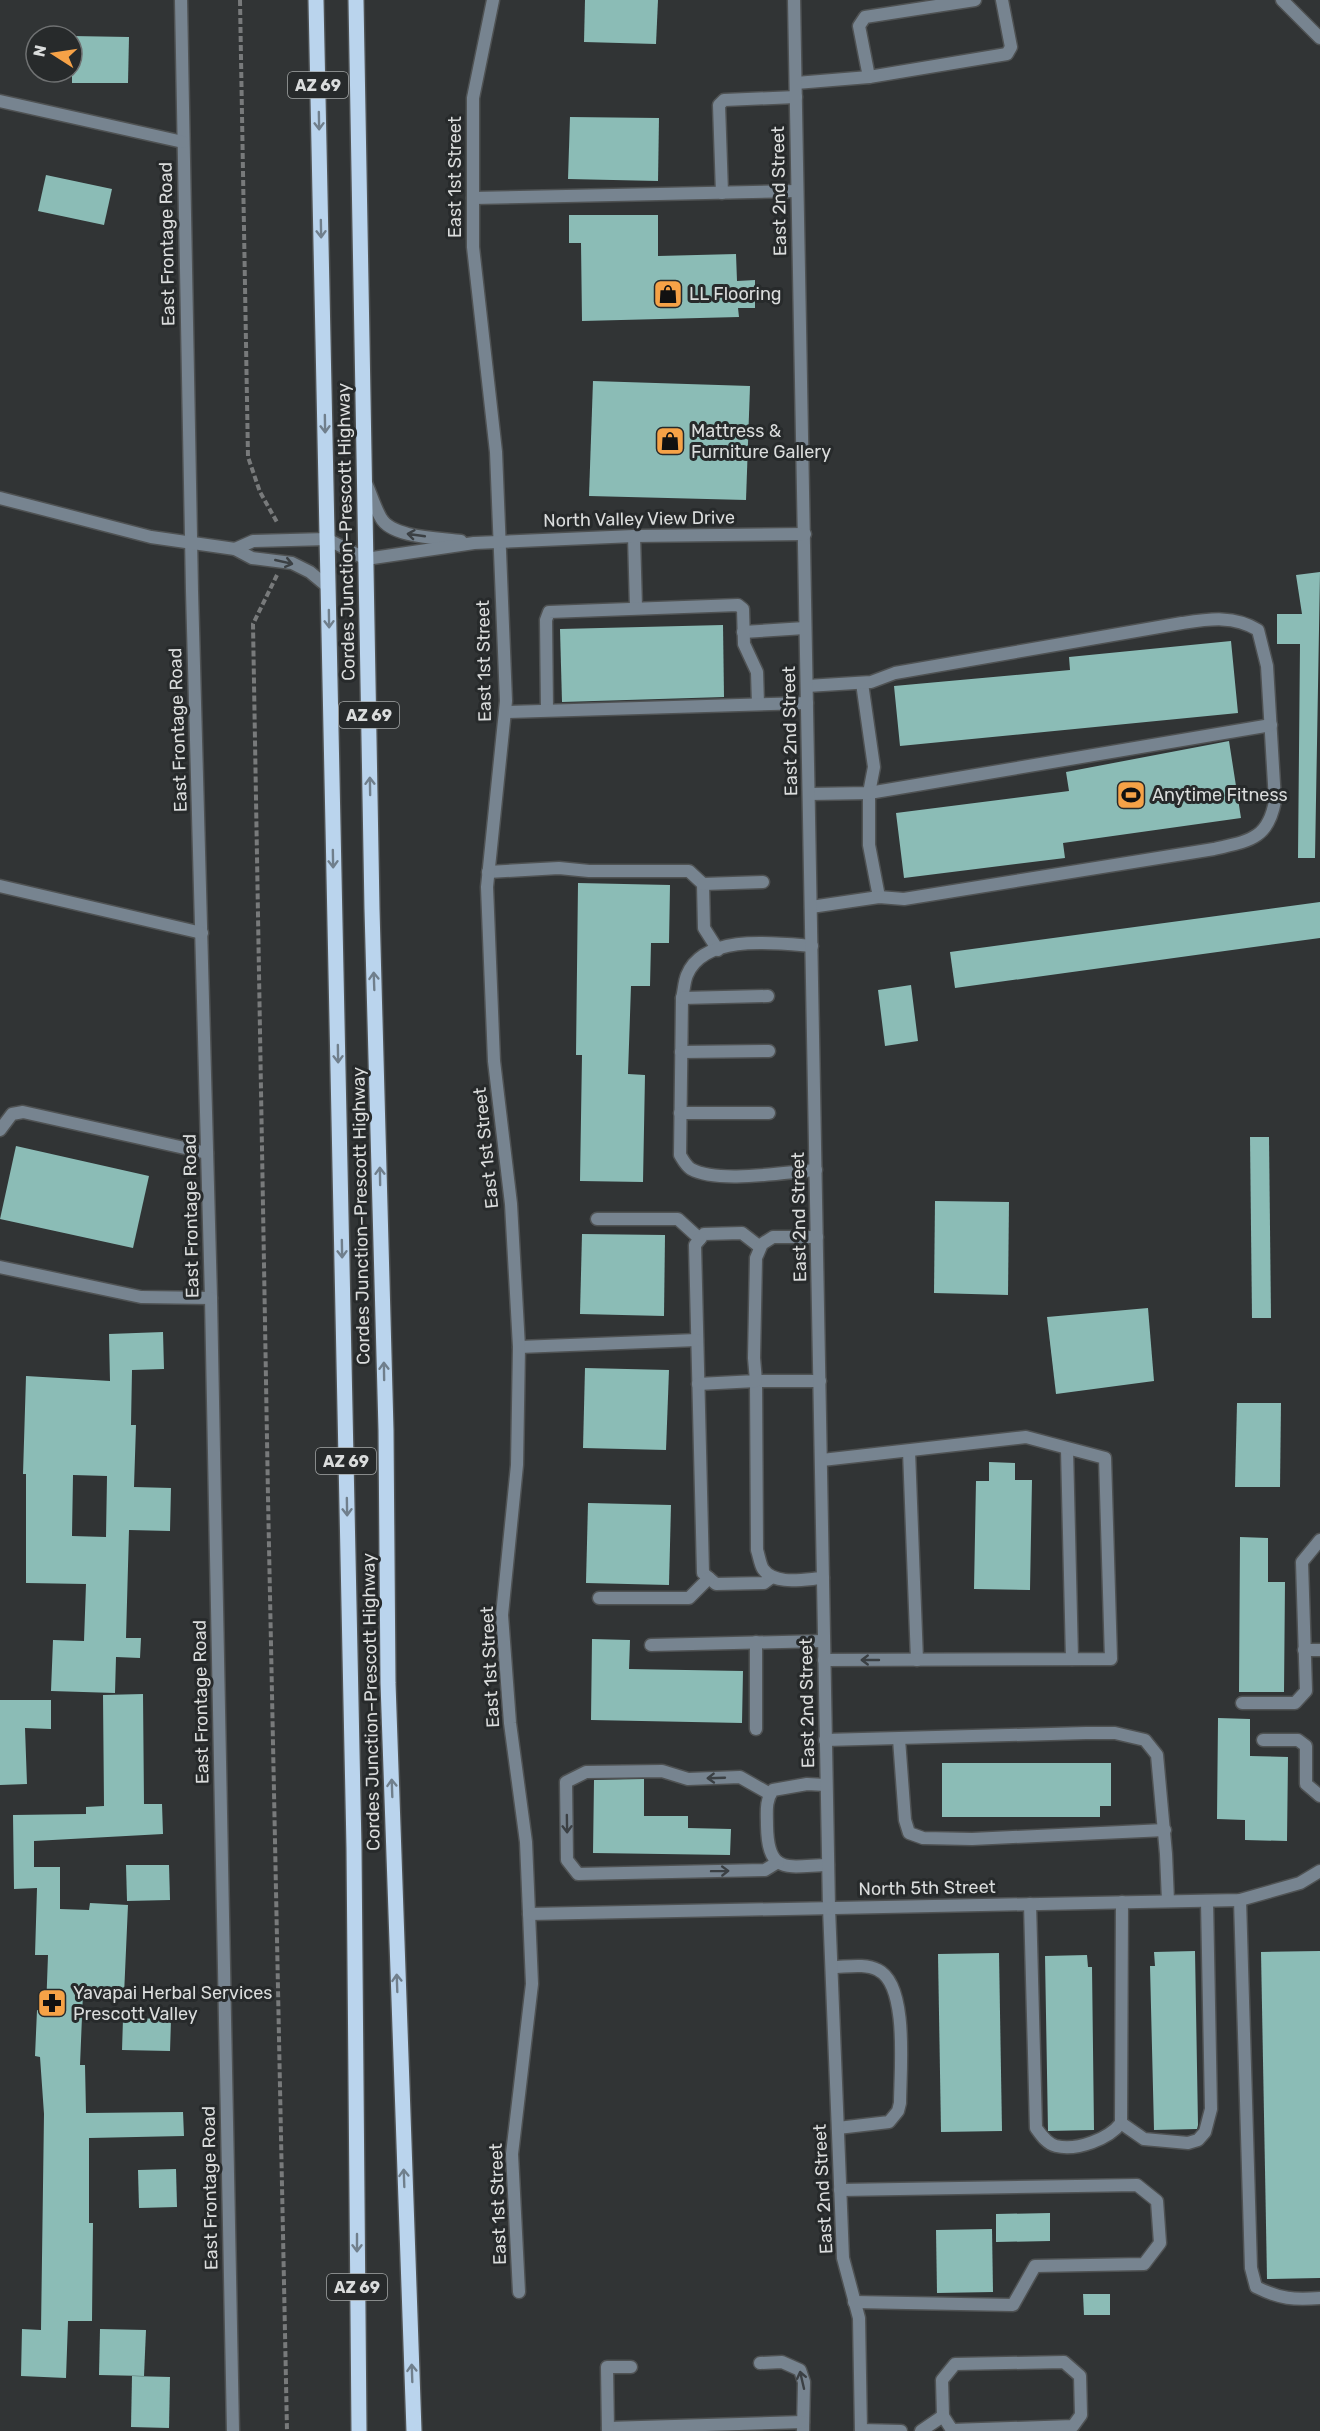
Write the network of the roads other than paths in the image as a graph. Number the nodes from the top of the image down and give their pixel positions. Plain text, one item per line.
1 (181, 0) edge
2 (316, 0) edge
3 (356, 0) edge
4 (493, 0) edge
5 (794, 0) edge
6 (975, 0) edge
7 (1002, 0) edge
8 (1282, 0) edge
9 (1320, 38) edge
10 (869, 77) junction
11 (795, 83) junction
12 (796, 97) junction
13 (0, 101) edge
14 (183, 142) junction
15 (798, 191) junction
16 (722, 193) junction
17 (473, 198) junction
18 (365, 482) junction
19 (0, 498) edge
20 (805, 534) junction
21 (634, 536) junction
22 (327, 539) junction
23 (499, 542) junction
24 (474, 543) junction
25 (191, 544) junction
26 (234, 549) junction
27 (366, 560) junction
28 (328, 587) junction
29 (636, 608) junction
30 (805, 628) junction
31 (743, 632) junction
32 (862, 683) junction
33 (807, 686) junction
34 (807, 703) junction
35 (758, 704) junction
36 (547, 711) junction
37 (505, 712) junction
38 (1271, 725) junction
39 (869, 793) junction
40 (809, 794) junction
41 (488, 872) junction
42 (763, 882) dead end
43 (703, 884) junction
44 (0, 886) edge
45 (879, 897) junction
46 (811, 907) junction
47 (202, 933) junction
48 (812, 946) junction
49 (718, 950) junction
50 (768, 996) dead end
51 (682, 998) junction
52 (770, 1051) dead end
53 (681, 1052) junction
54 (680, 1113) junction
55 (769, 1113) dead end
56 (0, 1130) edge
57 (207, 1153) junction
58 (816, 1170) junction
59 (597, 1219) dead end
60 (817, 1237) junction
61 (700, 1239) junction
62 (760, 1247) junction
63 (0, 1267) edge
64 (211, 1299) junction
65 (697, 1340) junction
66 (519, 1347) junction
67 (756, 1381) junction
68 (820, 1381) junction
69 (698, 1384) junction
70 (1067, 1449) junction
71 (909, 1451) junction
72 (822, 1460) junction
73 (1320, 1540) edge
74 (772, 1577) junction
75 (709, 1578) junction
76 (823, 1578) junction
77 (599, 1598) dead end
78 (823, 1641) junction
79 (756, 1642) junction
80 (651, 1645) dead end
81 (1304, 1650) junction
82 (1320, 1650) edge
83 (1072, 1659) junction
84 (824, 1660) junction
85 (917, 1660) junction
86 (1242, 1703) dead end
87 (756, 1729) dead end
88 (899, 1739) junction
89 (825, 1740) junction
90 (1263, 1740) dead end
91 (826, 1785) junction
92 (770, 1794) junction
93 (1320, 1796) edge
94 (1165, 1830) junction
95 (778, 1862) junction
96 (828, 1865) junction
97 (1320, 1871) edge
98 (1240, 1900) junction
99 (1168, 1901) junction
100 (1207, 1901) junction
101 (1122, 1902) junction
102 (1030, 1904) junction
103 (829, 1908) junction
104 (529, 1914) junction
105 (832, 1967) junction
106 (1121, 2123) junction
107 (838, 2128) junction
108 (840, 2190) junction
109 (519, 2292) dead end
110 (1320, 2298) edge
111 (854, 2302) junction
112 (760, 2363) dead end
113 (631, 2367) dead end
114 (943, 2416) junction
115 (803, 2427) edge
116 (608, 2430) edge
117 (233, 2431) edge
118 (359, 2431) edge
119 (414, 2431) edge
120 (861, 2431) edge
121 (901, 2431) edge
122 (921, 2431) edge

1 - 14 street, East Frontage Road
2 -> 22 main road, Cordes Junction–Prescott Highway / AZ 69
3 - 18 main road, Cordes Junction–Prescott Highway / AZ 69
4 - 17 street, East 1st Street
5 - 11 street, East 2nd Street
6 - 10 street
7 - 10 street
8 - 9 street
10 - 11 street
11 - 12 street, East 2nd Street
12 - 15 street, East 2nd Street
12 - 16 street
13 - 14 street
14 - 25 street, East Frontage Road
15 - 16 street
15 - 20 street, East 2nd Street
16 - 17 street
17 - 23 street, East 1st Street
24 -> 18 street, North Valley View Drive
18 - 27 main road, Cordes Junction–Prescott Highway / AZ 69
19 - 25 street
20 - 21 street, North Valley View Drive
20 - 30 street, East 2nd Street
21 - 23 street, North Valley View Drive
21 - 29 street
22 - 26 street
22 - 27 street
22 - 28 main road, Cordes Junction–Prescott Highway / AZ 69
23 - 24 street, North Valley View Drive
23 - 37 street, East 1st Street
24 - 27 street, North Valley View Drive
25 - 26 street
25 - 47 street, East Frontage Road
26 -> 28 street
119 -> 27 main road, Cordes Junction–Prescott Highway / AZ 69
28 -> 118 main road, Cordes Junction–Prescott Highway / AZ 69
29 - 31 street
29 - 36 street
30 - 31 street
30 - 33 street, East 2nd Street
31 - 35 street
32 - 33 street
32 - 38 street
32 - 39 street
33 - 34 street, East 2nd Street
34 - 35 street
34 - 40 street, East 2nd Street
35 - 36 street
36 - 37 street
37 - 41 street, East 1st Street
38 - 39 street
38 - 45 street
39 - 40 street
39 - 45 street
40 - 46 street, East 2nd Street
41 - 43 street
41 - 66 street, East 1st Street
42 - 43 street
43 - 49 street
44 - 47 street
45 - 46 street
46 - 48 street, East 2nd Street
47 - 57 street, East Frontage Road
48 - 49 street
48 - 58 street, East 2nd Street
49 - 51 street
50 - 51 street
51 - 53 street
52 - 53 street
53 - 54 street
54 - 55 street
54 - 58 street
56 - 57 street
57 - 64 street, East Frontage Road
58 - 60 street, East 2nd Street
59 - 61 street
60 - 62 street
60 - 68 street, East 2nd Street
61 - 62 street
61 - 65 street
62 - 67 street
63 - 64 street
64 - 117 street, East Frontage Road
65 - 66 street
65 - 69 street
66 - 104 street, East 1st Street
67 - 68 street
67 - 69 street
67 - 74 street
68 - 72 street, East 2nd Street
69 - 75 street
70 - 71 street
70 - 83 street
70 - 83 street
71 - 72 street
71 - 85 street
72 - 76 street, East 2nd Street
73 - 81 street
74 - 75 street
74 - 76 street
75 - 77 street
76 - 78 street, East 2nd Street
78 - 79 street
78 - 84 street, East 2nd Street
79 - 80 street
79 - 87 street
81 - 82 street
81 - 86 street
83 - 85 street
85 -> 84 street
84 - 89 street, East 2nd Street
88 - 89 street
88 - 94 street
88 - 94 street
89 - 91 street, East 2nd Street
90 - 93 street
91 - 92 street
91 - 96 street, East 2nd Street
92 - 95 street
92 -> 95 street
94 - 99 street
95 - 96 street
96 - 103 street, East 2nd Street
97 - 98 street, North 5th Street
98 - 100 street, North 5th Street
98 - 110 street
99 - 100 street, North 5th Street
99 - 101 street, North 5th Street
100 - 106 street
101 - 102 street, North 5th Street
101 - 106 street
102 - 103 street, North 5th Street
102 - 106 street
103 - 104 street, North 5th Street
103 - 105 street, East 2nd Street
104 - 109 street, East 1st Street
105 - 107 street, East 2nd Street
105 - 107 street
107 - 108 street, East 2nd Street
108 - 111 street, East 2nd Street
108 - 111 street
111 - 120 street, East 2nd Street
115 -> 112 street
113 - 116 street
114 - 114 street
114 - 122 street
115 - 116 street
120 - 121 street

